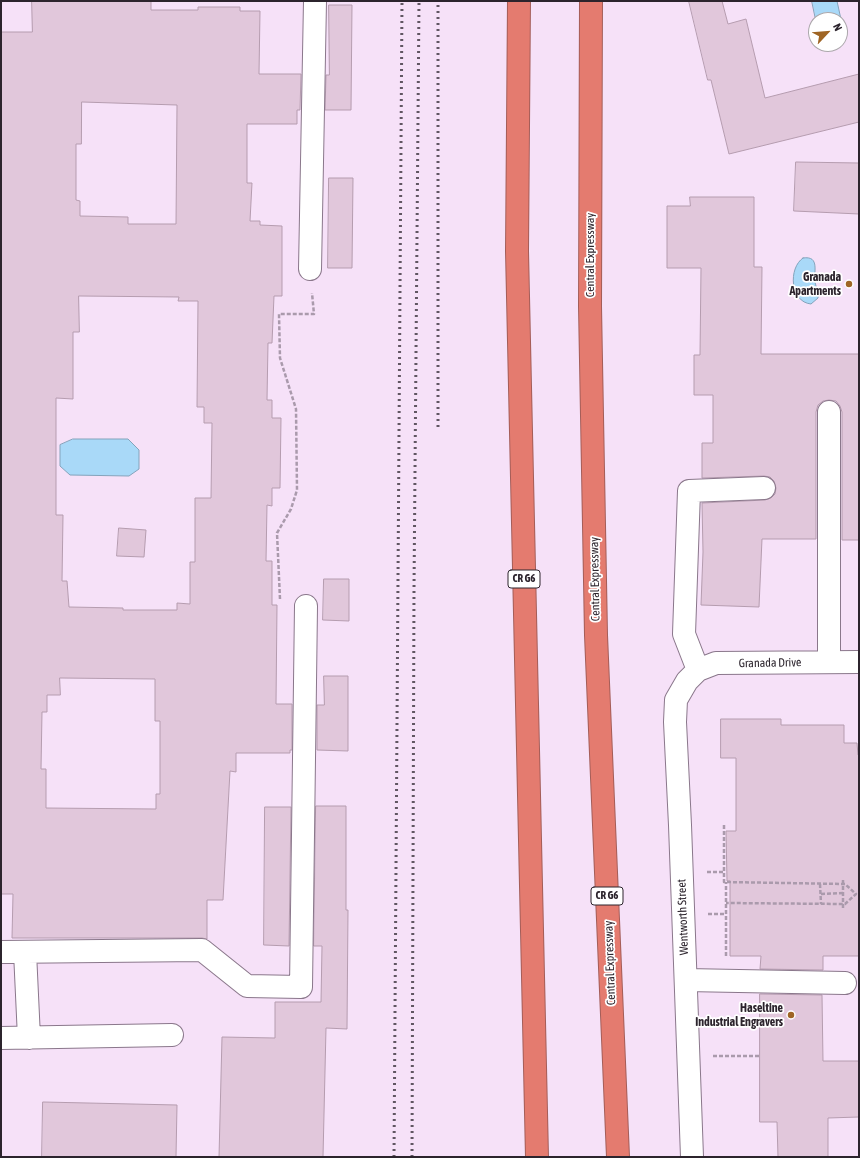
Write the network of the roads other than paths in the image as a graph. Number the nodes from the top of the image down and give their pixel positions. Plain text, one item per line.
1 (315, 1) edge
2 (519, 1) edge
3 (591, 1) edge
4 (310, 269) road end
5 (829, 412) dead end
6 (764, 488) dead end
7 (306, 606) road end
8 (829, 662) junction
9 (859, 662) edge
10 (692, 676) junction
11 (1, 952) edge
12 (25, 952) junction
13 (686, 980) junction
14 (845, 983) dead end
15 (172, 1035) dead end
16 (1, 1038) edge
17 (29, 1038) junction
18 (537, 1157) edge
19 (618, 1157) edge
20 (692, 1157) edge

1 - 4 street
2 - 18 highway, CR G6
3 - 19 highway, Central Expressway / CR G6
5 - 8 street
6 - 10 street
7 - 12 street
8 - 9 street, Granada Drive
8 - 10 street, Granada Drive
10 - 13 street, Wentworth Street
11 - 12 street
12 - 17 street
13 - 14 street
13 - 20 street, Wentworth Street
15 - 17 street
16 - 17 street

